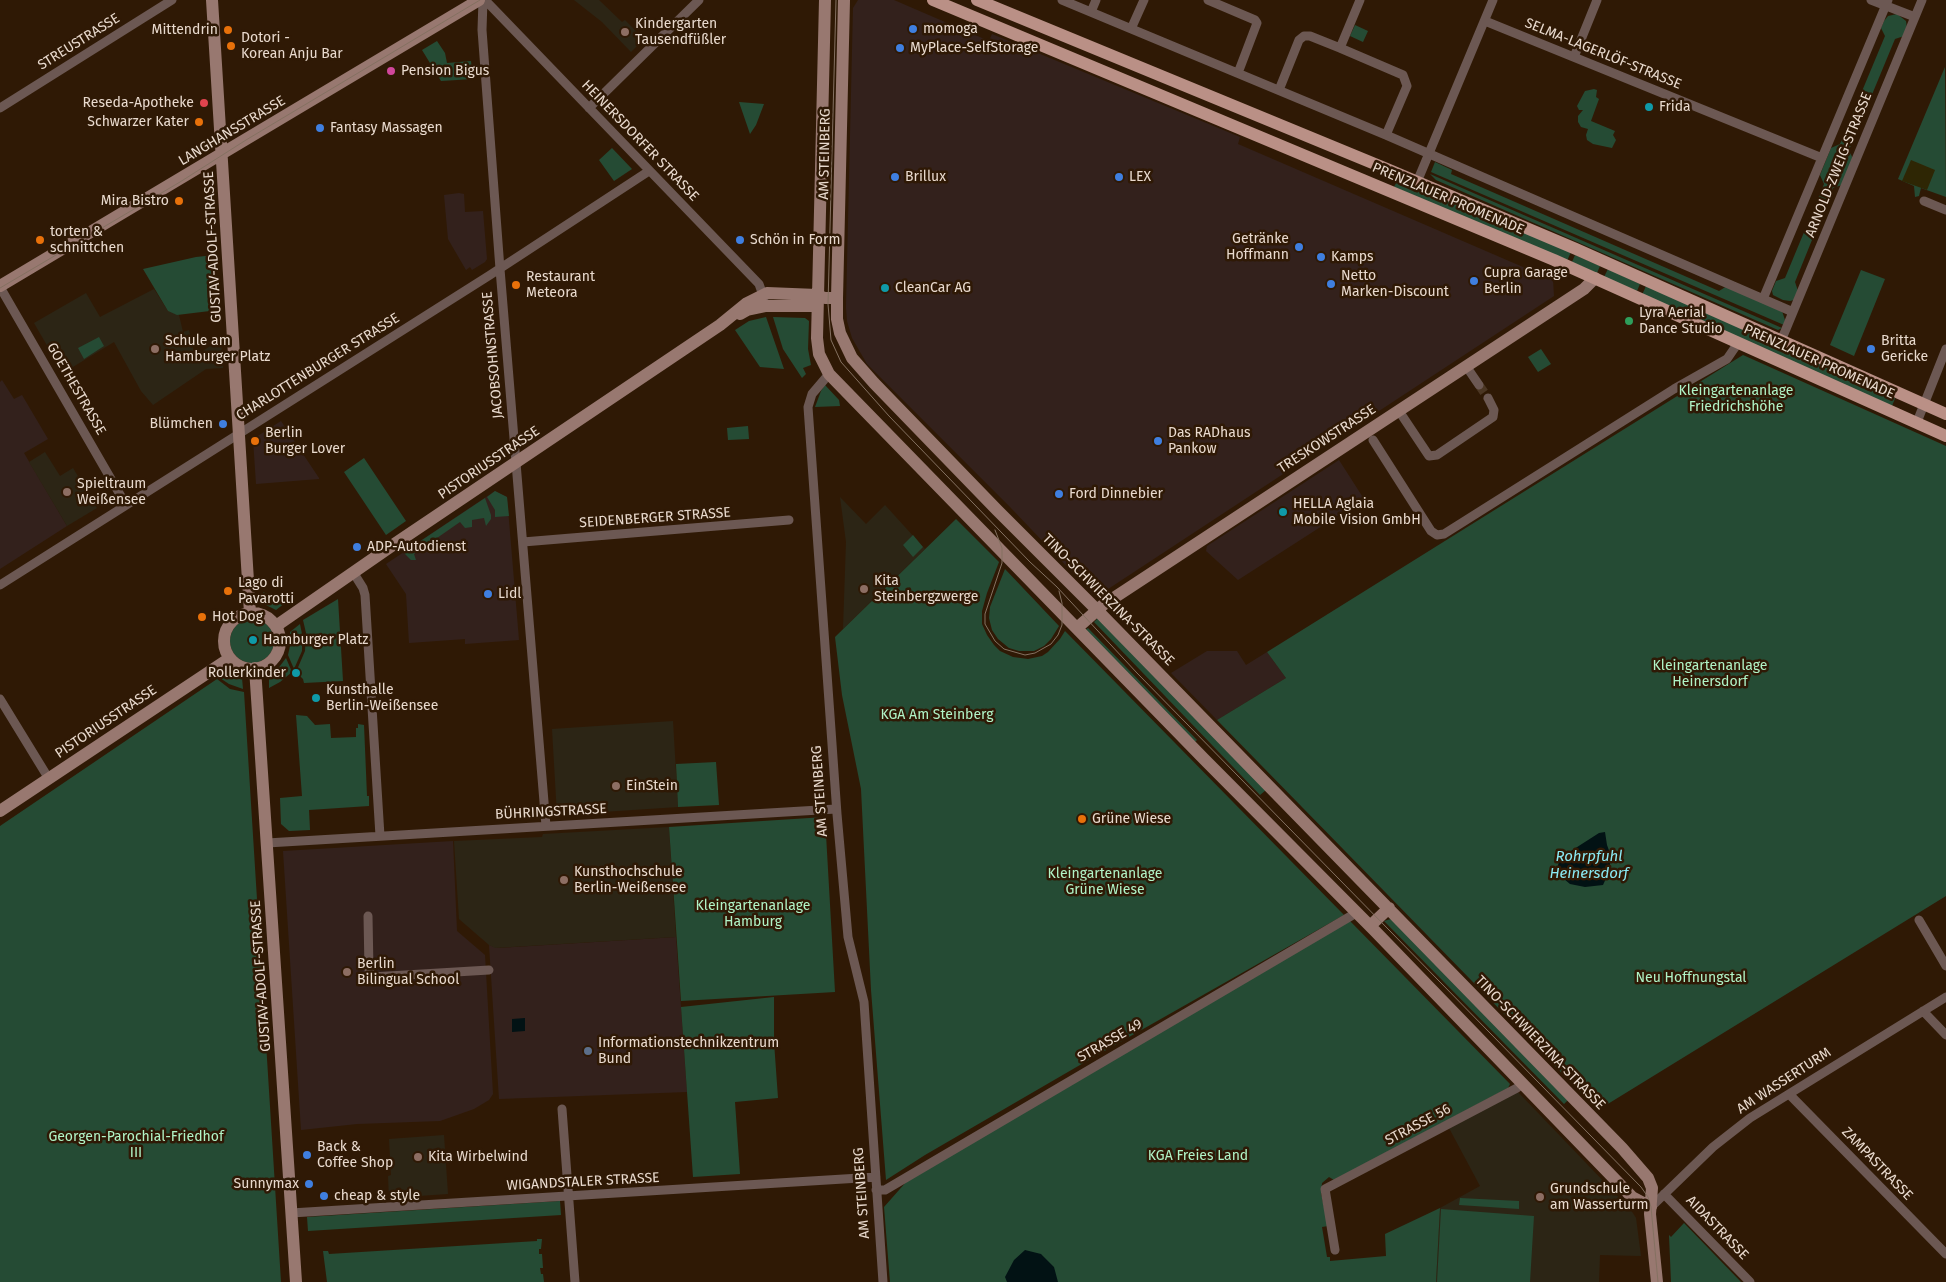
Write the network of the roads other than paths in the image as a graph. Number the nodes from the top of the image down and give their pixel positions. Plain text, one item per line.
1 (172, 0) edge
2 (212, 0) edge
3 (482, 0) edge
4 (699, 0) edge
5 (826, 0) edge
6 (844, 0) edge
7 (933, 0) edge
8 (977, 0) edge
9 (1062, 0) edge
10 (1096, 0) edge
11 (1144, 0) edge
12 (1208, 0) edge
13 (1360, 0) edge
14 (1493, 0) edge
15 (1597, 0) edge
16 (1871, 0) edge
17 (1922, 0) edge
18 (1887, 3) edge
19 (1091, 12) junction
20 (1915, 17) junction
21 (1485, 21) junction
22 (1037, 24) junction
23 (1131, 29) junction
24 (1030, 40) junction
25 (1340, 48) junction
26 (1574, 57) junction
27 (1238, 73) junction
28 (1279, 90) junction
29 (0, 108) edge
30 (589, 108) junction
31 (1386, 135) junction
32 (222, 154) junction
33 (1428, 154) junction
34 (1822, 158) junction
35 (649, 171) junction
36 (1417, 182) junction
37 (1924, 201) dead end
38 (1946, 210) edge
39 (500, 269) junction
40 (1595, 278) junction
41 (0, 287) edge
42 (824, 299) junction
43 (1763, 299) junction
44 (765, 300) junction
45 (1793, 312) junction
46 (1781, 340) junction
47 (1738, 343) junction
48 (1946, 349) edge
49 (1466, 366) junction
50 (829, 374) junction
51 (1479, 385) tunnel mouth
52 (1488, 398) tunnel mouth
53 (1924, 404) junction
54 (1399, 411) junction
55 (1946, 414) edge
56 (1917, 422) junction
57 (239, 433) junction
58 (1946, 436) edge
59 (1373, 440) dead end
60 (516, 462) junction
61 (126, 505) junction
62 (789, 520) dead end
63 (523, 542) junction
64 (353, 572) junction
65 (0, 584) edge
66 (1097, 610) junction
67 (250, 613) junction
68 (276, 626) junction
69 (1077, 628) junction
70 (230, 658) junction
71 (255, 668) junction
72 (0, 699) edge
73 (49, 778) junction
74 (836, 809) junction
75 (0, 811) edge
76 (546, 826) junction
77 (380, 836) junction
78 (268, 842) junction
79 (1389, 908) junction
80 (1356, 913) junction
81 (368, 916) dead end
82 (1919, 920) dead end
83 (1370, 926) junction
84 (1946, 966) edge
85 (489, 970) dead end
86 (1946, 996) edge
87 (1923, 1011) junction
88 (1946, 1035) edge
89 (1522, 1084) junction
90 (1789, 1094) junction
91 (562, 1110) dead end
92 (876, 1177) junction
93 (876, 1190) junction
94 (1664, 1194) junction
95 (568, 1197) junction
96 (1651, 1207) junction
97 (291, 1214) junction
98 (1334, 1250) dead end
99 (1946, 1254) edge
100 (296, 1282) edge
101 (575, 1282) edge
102 (883, 1282) edge
103 (1657, 1282) edge
104 (1750, 1282) edge

1 - 29 street, STREUSTRASSE
2 - 32 street, GUSTAV-ADOLF-STRASSE
3 - 30 street, HEINERSDORFER STRASSE
3 - 32 street, LANGHANSSTRASSE
3 - 39 street, JACOBSOHNSTRASSE
4 - 30 street
5 - 42 street, AM STEINBERG
6 - 42 street, AM STEINBERG
7 - 24 main road, PRENZLAUER PROMENADE
8 - 22 main road, PRENZLAUER PROMENADE
9 - 19 street
10 - 19 street
11 - 23 street
12 - 27 street
13 - 25 street
14 - 21 street
15 - 26 street
16 - 18 street
17 - 20 street, ARNOLD-ZWEIG-STRASSE
18 - 20 street
18 - 34 street, ARNOLD-ZWEIG-STRASSE
19 - 23 street
20 - 45 street, ARNOLD-ZWEIG-STRASSE
21 - 26 street, SELMA-LAGERLÖF-STRASSE
21 - 33 street
22 - 24 main road
22 - 36 main road, PRENZLAUER PROMENADE
23 - 27 street
24 - 40 main road, PRENZLAUER PROMENADE
25 - 28 street
25 - 31 street
26 - 34 street, SELMA-LAGERLÖF-STRASSE
27 - 28 street
28 - 31 street
30 - 35 street, HEINERSDORFER STRASSE
31 - 33 street
32 - 41 street, LANGHANSSTRASSE
32 - 57 street, GUSTAV-ADOLF-STRASSE
33 - 36 street
33 - 43 street
34 - 43 street, ARNOLD-ZWEIG-STRASSE
35 - 39 street, CHARLOTTENBURGER STRASSE
35 - 44 street, HEINERSDORFER STRASSE
36 - 46 main road, PRENZLAUER PROMENADE
37 - 38 street
39 - 57 street, CHARLOTTENBURGER STRASSE
39 - 60 street, JACOBSOHNSTRASSE
40 - 47 main road, PRENZLAUER PROMENADE
40 - 49 street, TRESKOWSTRASSE
41 - 61 street, GOETHESTRASSE
42 - 44 street, PISTORIUSSTRASSE
42 - 50 street, AM STEINBERG
42 - 66 street, TINO-SCHWIERZINA-STRASSE
43 - 45 street
44 - 60 street, PISTORIUSSTRASSE
45 - 46 street, ARNOLD-ZWEIG-STRASSE
46 - 53 main road, PRENZLAUER PROMENADE
47 - 56 main road, PRENZLAUER PROMENADE
47 - 59 street
48 - 53 street
49 - 51 street
49 - 54 street, TRESKOWSTRASSE
50 - 69 street
50 - 74 street, AM STEINBERG
52 - 54 street
53 - 55 main road, PRENZLAUER PROMENADE
53 - 56 street
54 - 66 street, TRESKOWSTRASSE
56 - 58 main road, PRENZLAUER PROMENADE
57 - 61 street, CHARLOTTENBURGER STRASSE
57 - 67 street, GUSTAV-ADOLF-STRASSE
60 - 63 street, JACOBSOHNSTRASSE
60 - 64 street, PISTORIUSSTRASSE
61 - 65 street, CHARLOTTENBURGER STRASSE
62 - 63 street, SEIDENBERGER STRASSE
63 - 76 street, JACOBSOHNSTRASSE
64 - 68 street, PISTORIUSSTRASSE
64 - 77 street
66 - 69 street, TRESKOWSTRASSE
66 - 79 street, TINO-SCHWIERZINA-STRASSE
67 - 68 street
67 - 70 street
68 - 71 street
69 - 80 street
70 - 71 street
70 - 73 street, PISTORIUSSTRASSE
71 - 78 street, GUSTAV-ADOLF-STRASSE
72 - 73 street
73 - 75 street, PISTORIUSSTRASSE
74 - 76 street, BÜHRINGSTRASSE
74 - 92 street, AM STEINBERG
76 - 77 street, BÜHRINGSTRASSE
77 - 78 street, BÜHRINGSTRASSE
78 - 97 street, GUSTAV-ADOLF-STRASSE
79 - 83 street
79 - 96 street, TINO-SCHWIERZINA-STRASSE
80 - 83 street
80 - 93 street, STRASSE 49
81 - 85 street
82 - 84 street
83 - 89 street
86 - 87 street, AM WASSERTURM
87 - 88 street
87 - 90 street, AM WASSERTURM
89 - 96 street
89 - 98 street, STRASSE 56
90 - 94 street, AM WASSERTURM
90 - 99 street, ZAMPASTRASSE
91 - 95 street
92 - 93 street, AM STEINBERG
92 - 95 street, WIGANDSTALER STRASSE
93 - 102 street, AM STEINBERG
94 - 96 street, AM WASSERTURM
94 - 104 street, AIDASTRASSE
95 - 97 street, WIGANDSTALER STRASSE
95 - 101 street
96 - 103 street, TINO-SCHWIERZINA-STRASSE
97 - 100 street, GUSTAV-ADOLF-STRASSE

